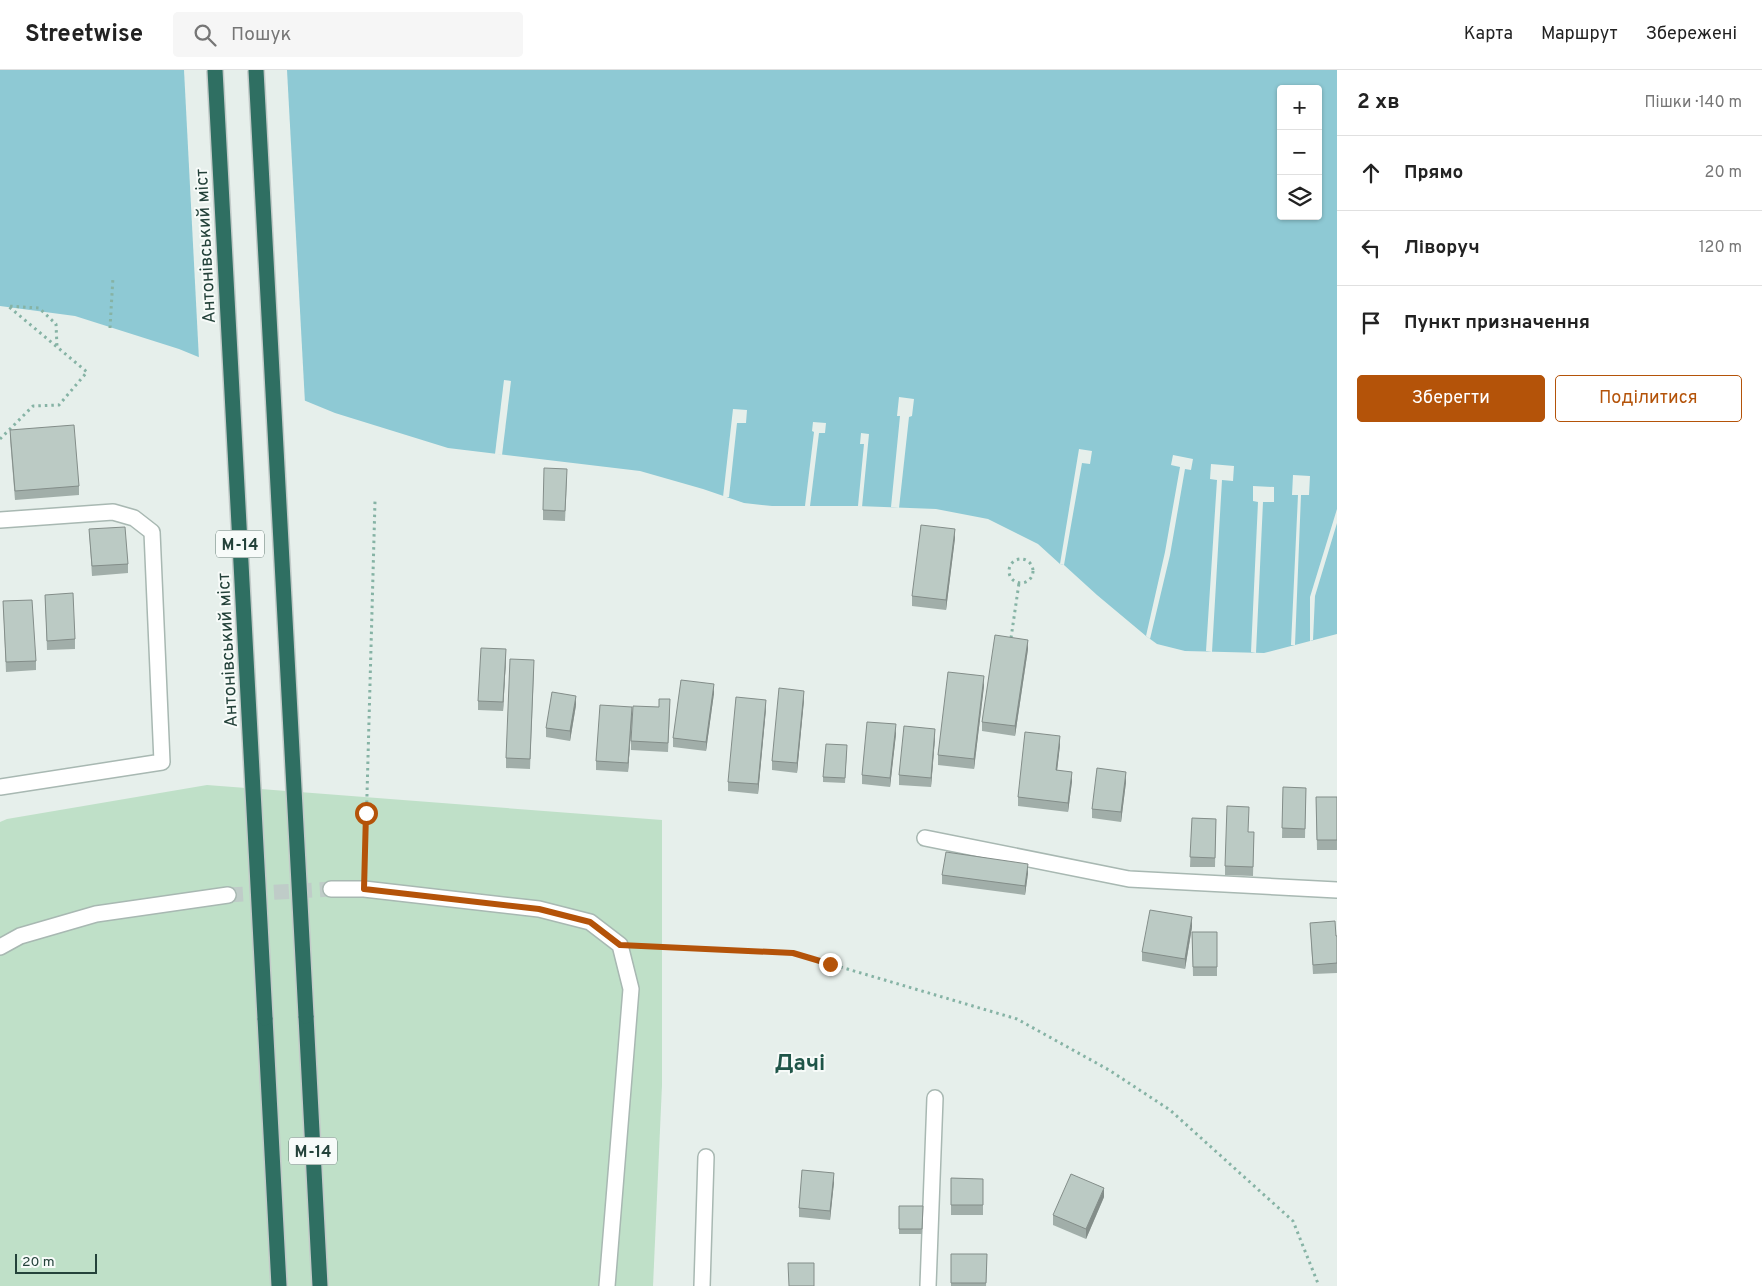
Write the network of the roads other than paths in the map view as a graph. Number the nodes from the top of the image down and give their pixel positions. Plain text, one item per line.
1 (215, 70) edge
2 (256, 70) edge
3 (0, 520) edge
4 (0, 787) edge
5 (925, 838) dead end
6 (330, 889) tunnel mouth
7 (1337, 890) edge
8 (228, 895) tunnel mouth
9 (0, 947) edge
10 (935, 1098) dead end
11 (706, 1157) dead end
12 (279, 1286) edge
13 (320, 1286) edge
14 (607, 1286) edge
15 (702, 1286) edge
16 (928, 1286) edge

1 - 12 highway, Антонівський міст / М-14, bridge
2 - 13 highway, М-14, bridge
3 - 4 street
5 - 7 street
6 - 14 street
8 - 9 street
10 - 16 street
11 - 15 street

